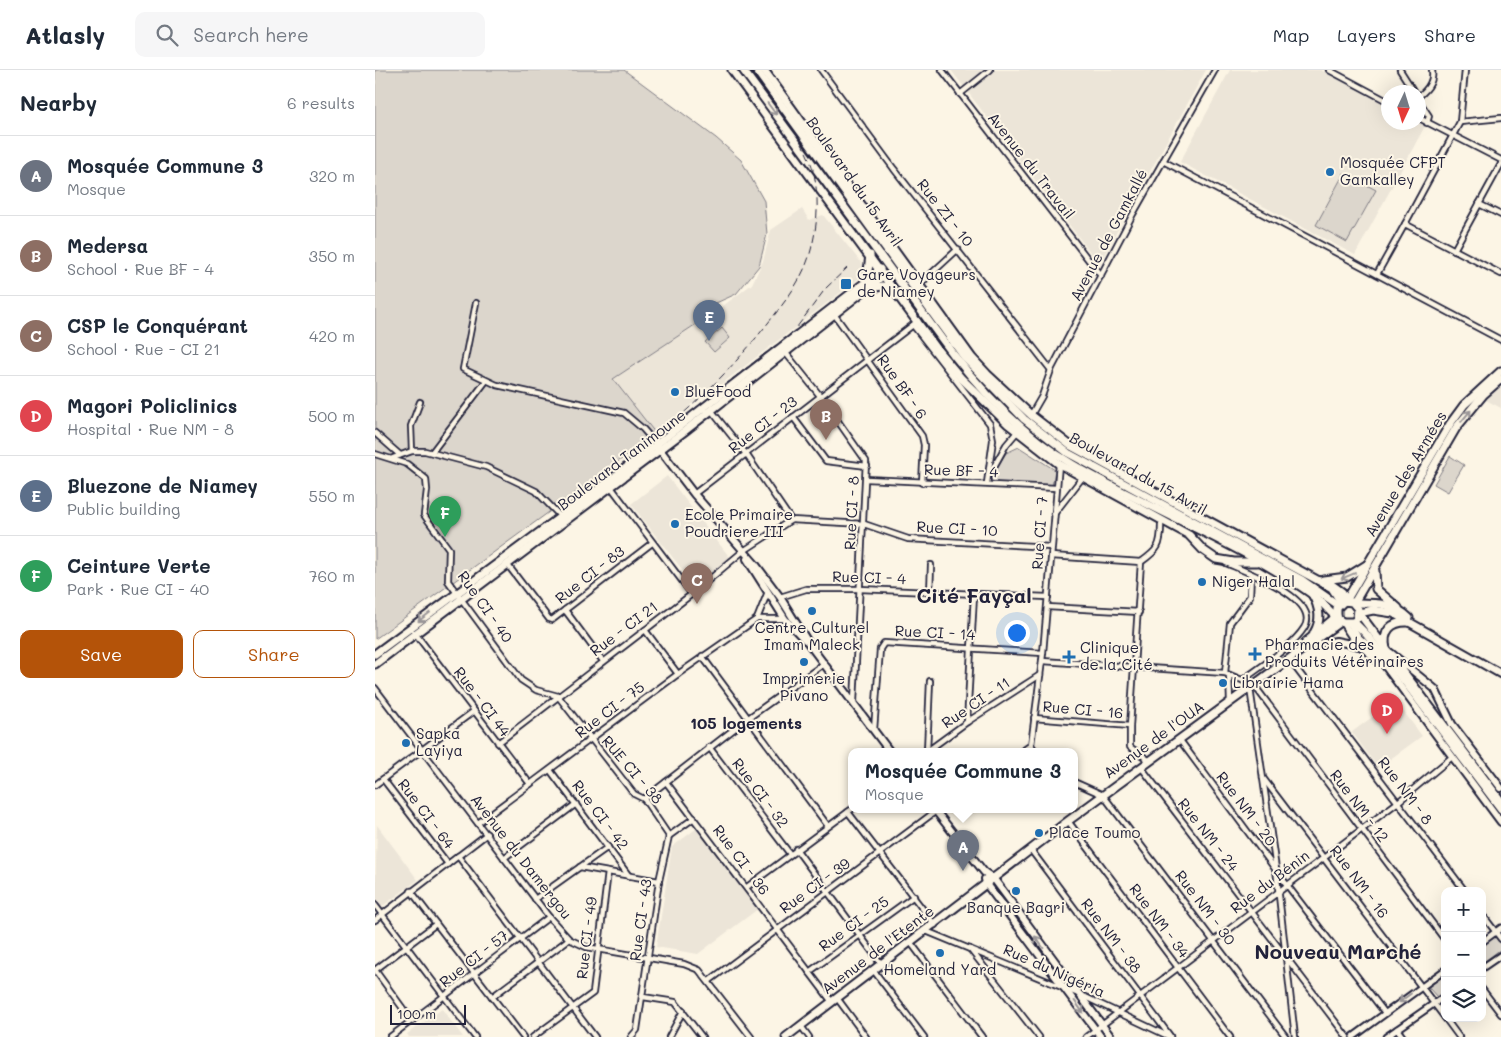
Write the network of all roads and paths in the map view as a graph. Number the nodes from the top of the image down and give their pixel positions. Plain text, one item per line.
1 (732, 70) edge
2 (743, 70) edge
3 (756, 70) edge
4 (764, 70) edge
5 (821, 70) edge
6 (942, 70) edge
7 (990, 70) edge
8 (1215, 70) edge
9 (1329, 70) edge
10 (1400, 70) edge
11 (1432, 70) edge
12 (1465, 70) edge
13 (1410, 85) edge
14 (1426, 88) edge
15 (960, 94) junction
16 (1381, 98) edge
17 (1426, 112) edge
18 (1501, 118) edge
19 (1460, 122) junction
20 (1427, 123) joint
21 (1452, 135) junction
22 (1163, 161) junction
23 (1501, 162) edge
24 (1479, 204) junction
25 (1501, 215) edge
26 (1405, 224) junction
27 (958, 249) junction
28 (1454, 250) junction
29 (870, 255) junction
30 (882, 272) junction
31 (1377, 274) junction
32 (1501, 274) edge
33 (1101, 276) junction
34 (869, 284) junction
35 (919, 285) junction
36 (894, 289) junction
37 (861, 290) junction
38 (476, 303) dead end
39 (834, 314) junction
40 (915, 323) junction
41 (1501, 340) edge
42 (785, 352) junction
43 (868, 361) junction
44 (1051, 370) junction
45 (1501, 371) edge
46 (1501, 379) edge
47 (486, 382) junction
48 (821, 397) junction
49 (420, 402) dead end
50 (711, 410) junction
51 (1031, 415) junction
52 (793, 417) junction
53 (1017, 432) junction
54 (375, 434) edge
55 (658, 447) junction
56 (412, 451) junction
57 (432, 452) junction
58 (375, 454) edge
59 (746, 454) junction
60 (400, 455) junction
61 (393, 458) junction
62 (1059, 464) junction
63 (867, 466) junction
64 (1082, 478) junction
65 (866, 479) junction
66 (922, 483) junction
67 (987, 484) junction
68 (611, 487) junction
69 (1056, 488) junction
70 (694, 494) junction
71 (1054, 515) junction
72 (561, 516) junction
73 (791, 520) junction
74 (864, 524) junction
75 (1161, 525) dead end
76 (653, 543) junction
77 (1051, 546) junction
78 (742, 552) junction
79 (1051, 556) junction
80 (1216, 559) junction
81 (1141, 562) junction
82 (1257, 562) junction
83 (1370, 562) junction
84 (507, 564) junction
85 (931, 564) dead end
86 (1375, 568) junction
87 (1251, 574) junction
88 (1310, 576) junction
89 (1323, 580) junction
90 (860, 589) junction
91 (930, 593) junction
92 (692, 594) junction
93 (767, 594) junction
94 (1311, 594) junction
95 (459, 595) junction
96 (974, 595) junction
97 (780, 597) junction
98 (1048, 597) junction
99 (1342, 603) junction
100 (1354, 603) junction
101 (1047, 607) junction
102 (1398, 608) junction
103 (565, 610) junction
104 (1139, 612) junction
105 (1359, 613) junction
106 (757, 619) junction
107 (785, 619) junction
108 (1345, 621) junction
109 (1412, 622) junction
110 (645, 630) junction
111 (415, 633) junction
112 (1366, 634) junction
113 (1308, 643) junction
114 (809, 644) junction
115 (1361, 646) junction
116 (970, 648) junction
117 (1387, 650) junction
118 (1043, 653) junction
119 (375, 654) edge
120 (702, 656) junction
121 (1290, 658) junction
122 (603, 661) junction
123 (1042, 661) junction
124 (825, 663) junction
125 (1381, 663) junction
126 (375, 664) edge
127 (1135, 668) junction
128 (677, 674) junction
129 (1227, 674) junction
130 (1501, 674) edge
131 (1040, 675) junction
132 (1243, 680) junction
133 (930, 681) dead end
134 (1252, 686) junction
135 (375, 688) edge
136 (558, 696) junction
137 (854, 702) junction
138 (1230, 702) junction
139 (474, 710) junction
140 (747, 718) junction
141 (1034, 718) junction
142 (967, 722) junction
143 (1130, 726) junction
144 (874, 730) junction
145 (1179, 739) junction
146 (590, 740) junction
147 (497, 743) junction
148 (1031, 745) junction
149 (709, 747) junction
150 (887, 748) edge
151 (927, 748) edge
152 (932, 748) edge
153 (1027, 748) edge
154 (1033, 748) edge
155 (422, 750) junction
156 (1452, 757) junction
157 (1151, 761) junction
158 (1141, 767) junction
159 (550, 770) junction
160 (1263, 777) junction
161 (383, 779) junction
162 (666, 782) junction
163 (530, 784) junction
164 (1078, 784) edge
165 (375, 785) edge
166 (1501, 788) edge
167 (1103, 795) junction
168 (644, 799) junction
169 (1501, 801) edge
170 (1398, 802) junction
171 (576, 804) junction
172 (1501, 809) edge
173 (848, 812) edge
174 (851, 813) edge
175 (936, 813) edge
176 (938, 813) edge
177 (694, 818) junction
178 (1068, 821) junction
179 (479, 822) junction
180 (1501, 822) edge
181 (828, 826) junction
182 (1360, 830) junction
183 (487, 834) junction
184 (669, 836) junction
185 (608, 847) junction
186 (796, 850) junction
187 (1031, 850) junction
188 (790, 854) junction
189 (879, 854) junction
190 (458, 856) junction
191 (1325, 856) junction
192 (505, 858) junction
193 (448, 864) junction
194 (580, 867) junction
195 (1276, 869) junction
196 (608, 872) junction
197 (984, 872) junction
198 (629, 876) junction
199 (994, 880) junction
200 (659, 881) junction
201 (986, 884) junction
202 (1287, 885) junction
203 (1462, 887) edge
204 (747, 888) junction
205 (411, 892) junction
206 (828, 892) junction
207 (1278, 892) junction
208 (914, 896) junction
209 (535, 900) junction
210 (375, 905) edge
211 (1252, 912) junction
212 (382, 915) junction
213 (549, 917) junction
214 (1486, 919) edge
215 (375, 920) edge
216 (436, 924) junction
217 (935, 925) junction
218 (1501, 928) edge
219 (777, 929) junction
220 (926, 931) junction
221 (1496, 932) junction
222 (861, 935) junction
223 (1441, 935) edge
224 (521, 939) junction
225 (569, 939) junction
226 (1486, 939) edge
227 (1501, 939) edge
228 (1214, 941) junction
229 (911, 943) junction
230 (407, 948) junction
231 (969, 948) junction
232 (598, 950) junction
233 (1501, 954) edge
234 (1285, 956) junction
235 (648, 958) junction
236 (538, 962) junction
237 (882, 965) junction
238 (1486, 965) edge
239 (1178, 968) junction
240 (375, 970) edge
241 (874, 971) junction
242 (809, 972) junction
243 (1441, 973) edge
244 (474, 974) junction
245 (709, 981) junction
246 (1422, 986) junction
247 (1065, 988) junction
248 (1486, 994) edge
249 (1081, 995) junction
250 (1141, 996) junction
251 (492, 997) junction
252 (643, 997) junction
253 (445, 998) junction
254 (1441, 999) edge
255 (834, 1000) junction
256 (1434, 1004) junction
257 (573, 1008) junction
258 (683, 1011) junction
259 (1118, 1013) junction
260 (1385, 1013) junction
261 (1441, 1013) edge
262 (1501, 1014) edge
263 (412, 1021) junction
264 (1448, 1022) edge
265 (1102, 1025) junction
266 (801, 1026) junction
267 (1397, 1029) junction
268 (1095, 1030) junction
269 (397, 1032) junction
270 (390, 1037) edge
271 (400, 1037) edge
272 (475, 1037) edge
273 (523, 1037) edge
274 (533, 1037) edge
275 (595, 1037) edge
276 (631, 1037) edge
277 (669, 1037) edge
278 (702, 1037) edge
279 (751, 1037) edge
280 (786, 1037) edge
281 (809, 1037) edge
282 (866, 1037) edge
283 (924, 1037) edge
284 (982, 1037) edge
285 (1039, 1037) edge
286 (1086, 1037) edge
287 (1101, 1037) edge
288 (1111, 1037) edge
289 (1171, 1037) edge
290 (1230, 1037) edge
291 (1286, 1037) edge
292 (1295, 1037) edge
293 (1347, 1037) edge
294 (1353, 1037) edge
295 (1385, 1037) edge
296 (1403, 1037) edge
297 (1459, 1037) edge

1 - 29 main road, Boulevard du 15 Avril
2 -> 82 main road, Boulevard du 15 Avril
3 - 99 main road, Boulevard du 15 Avril
4 - 35 main road, Boulevard du 15 Avril
5 - 27 street, Rue ZI - 10
6 - 15 street, Avenue du Travail
7 - 15 street
8 - 22 street, Avenue de Gamkallé
9 - 16 street
10 - 13 street
11 - 14 street
12 - 19 street
15 - 33 street, Avenue du Travail
17 - 20 street
18 - 19 street
19 - 21 street
20 - 21 street
21 - 23 street
21 - 26 street
22 - 31 street
22 - 33 street, Avenue de Gamkallé
23 - 24 street
24 - 25 street
24 - 28 street
26 - 28 street
26 - 31 street
27 - 35 street
27 - 44 street, Rue ZI - 10
28 - 32 street
29 - 30 main road, Boulevard du 15 Avril
29 - 34 main road
30 - 34 main road, Boulevard Tanimoune
30 - 36 main road, Boulevard du 15 Avril
31 - 41 street
33 - 44 street, Avenue de Gamkallé
34 - 36 main road
34 - 37 main road, Boulevard Tanimoune
35 - 51 main road, Boulevard du 15 Avril
36 - 40 main road, Boulevard du 15 Avril
37 - 39 main road, Boulevard Tanimoune
37 - 55 main road, Boulevard Tanimoune
38 - 47 street
39 - 42 main road, Boulevard Tanimoune
39 - 43 street, Rue BF - 6
40 - 43 street, Rue CI - 23
40 - 53 main road, Boulevard du 15 Avril
40 - 67 street
42 - 48 street, Rue CI - 8
42 - 50 main road, Boulevard Tanimoune
43 - 48 street, Rue CI - 23
43 - 66 street, Rue BF - 6
44 - 51 street, Avenue de Gamkallé
45 - 83 main road, Avenue des Armées
86 -> 46 main road, Avenue des Armées
47 - 55 street
47 - 57 street
48 - 52 street, Rue CI - 23
48 - 63 street, Rue CI - 8
49 - 56 street
50 - 55 main road, Boulevard Tanimoune
50 - 59 street
51 - 88 main road, Boulevard du 15 Avril
52 - 59 street, Rue CI - 23
52 - 63 street
53 - 62 main road, Boulevard du 15 Avril
53 - 67 street
54 - 60 street
55 - 68 main road, Boulevard Tanimoune
55 - 70 main road
55 - 72 main road, Boulevard Tanimoune
56 - 57 street
56 - 60 street
57 - 72 street
58 - 61 street, Rue CI - 40
59 - 70 street, Rue CI - 23
59 - 73 street
60 - 61 street
61 - 95 street, Rue CI - 40
62 - 64 main road, Boulevard du 15 Avril
62 - 69 street, Rue CI - 7
63 - 65 street, Rue CI - 8
64 - 71 street
64 - 80 main road, Boulevard du 15 Avril
65 - 66 street, Rue BF - 4
65 - 74 street, Rue CI - 8
66 - 67 street, Rue BF - 4
67 - 69 street, Rue BF - 4
68 - 76 street
68 - 84 main road, Boulevard Tanimoune
69 - 71 street, Rue CI - 7
70 - 78 main road
71 - 77 street, Rue CI - 7
72 - 95 main road, Boulevard Tanimoune
73 - 74 street, Rue CI - 10
73 - 78 street, Rue - CI 21
74 - 77 street, Rue CI - 10
74 - 90 street, Rue CI - 8
75 - 81 street
76 - 92 street
76 - 103 street, Rue CI - 83
77 - 79 street, Rue CI - 7
78 - 92 street, Rue - CI 21
78 - 93 main road
78 - 97 main road
79 - 81 street
79 - 98 street, Rue CI - 7
80 - 82 main road, Boulevard du 15 Avril
80 - 87 street
81 - 104 street
82 - 94 main road, Boulevard du 15 Avril
83 -> 89 main road
83 - 99 main road, Avenue des Armées
84 - 95 main road, Boulevard Tanimoune
84 - 103 street, Rue CI - 83
85 - 91 street
86 - 100 main road, Avenue des Armées
86 - 102 main road
87 - 129 street
87 - 132 street
88 - 89 main road, Boulevard du 15 Avril
88 - 99 main road, Boulevard du 15 Avril
89 - 99 main road, Boulevard du 15 Avril
90 - 91 street, Rue CI - 4
90 - 97 street, Rue CI - 4
90 - 137 street, Rue CI - 8
91 - 96 street, Rue CI - 4
92 - 110 street, Rue - CI 21
93 - 106 street
93 - 107 main road
94 - 108 main road, Boulevard du 15 Avril
94 - 113 main road
95 - 111 main road, Boulevard Tanimoune
95 -> 119 main road, Boulevard Tanimoune
95 - 136 street, Rue CI - 40
96 - 98 street, Rue CI - 4
96 - 116 street
97 - 114 main road
98 - 101 street, Rue CI - 7
99 - 100 main road
99 - 108 main road
100 - 102 main road
100 - 105 main road
101 - 104 street
101 - 118 street, Rue CI - 7
102 - 109 main road
103 - 122 street
104 - 127 street
105 - 108 main road, Avenue de l'OUA
105 - 109 main road
105 - 117 main road
106 - 107 street
106 - 120 street, Rue CI - 75
107 - 114 main road
108 - 112 main road, Boulevard du 15 Avril
108 - 113 main road, Avenue de l'OUA
108 - 115 main road
108 - 125 main road
109 - 117 main road
109 - 130 main road
110 - 122 street, Rue - CI 21
110 - 128 street
111 - 126 main road, Boulevard Tanimoune
111 - 139 street, Rue - CI 44
112 - 117 main road
112 - 172 main road, Boulevard du 15 Avril
113 - 115 main road
113 - 121 main road, Avenue de l'OUA
114 - 124 main road
115 - 125 main road
116 - 118 street, Rue CI - 14
116 - 142 street
116 - 144 street, Rue CI - 14
117 - 166 main road
117 - 169 main road
118 - 123 street, Rue CI - 7
120 - 128 street, Rue CI - 75
120 - 140 street
121 - 134 main road, Avenue de l'OUA
121 - 170 street, Rue NM - 8
122 - 136 street, Rue - CI 21
123 - 127 street
123 - 131 street, Rue CI - 7
124 - 137 main road
124 - 140 street
125 - 156 main road
127 - 129 street
127 - 143 street
128 - 146 street, Rue CI - 75
129 - 132 street
129 - 138 street
131 - 141 street, Rue CI - 7
131 - 142 street, Rue CI - 11
132 - 134 street
133 - 151 street
134 - 138 main road, Avenue de l'OUA
134 - 160 street
134 - 182 street, Rue NM - 12
135 - 155 street, Avenue du Damergou
136 - 146 street, RUE CI - 38
136 - 147 street, Rue - CI 21
137 - 144 main road
138 - 145 main road, Avenue de l'OUA
139 - 147 street, Rue - CI 44
139 - 155 street
140 - 149 street
140 - 181 street
141 - 143 street, Rue CI - 16
141 - 148 street, Rue CI - 7
142 - 152 street, Rue CI - 11
143 - 157 street
144 - 150 main road
145 - 157 main road, Avenue de l'OUA
145 - 195 street, Rue NM - 20
146 - 159 street, Rue CI - 75
146 - 168 street, RUE CI - 38
147 - 163 street, Rue - CI 44
148 - 153 street
148 - 154 street
149 - 162 street
149 - 188 street, Rue CI - 32
155 - 161 street
155 - 179 street, Avenue du Damergou
156 - 170 street, Rue du Bénin
156 - 180 main road
157 - 158 main road, Avenue de l'OUA
158 - 167 main road, Avenue de l'OUA
158 - 211 street, Rue NM - 24
159 - 163 street, Rue CI - 75
159 - 171 street, Rue CI - 42
160 - 191 street, Rue NM - 16
160 - 195 street
161 - 165 street
161 - 193 street, Rue CI - 64
162 - 168 street
162 - 177 street, Rue CI - 36
163 - 179 street, Rue CI - 75
164 - 167 street
167 - 178 main road, Avenue de l'OUA
167 - 228 street, Rue NM - 30
168 - 184 street, RUE CI - 38
170 - 182 street, Rue du Bénin
170 - 203 street, Rue NM - 8
171 - 185 street, Rue CI - 42
171 - 192 street
173 - 181 street
174 - 189 street
175 - 189 street, Rue CI - 39
176 - 197 main road
177 - 184 street
177 - 204 street, Rue CI - 36
178 - 187 main road, Avenue de l'OUA
178 - 239 street, Rue NM - 34
179 - 183 street, Avenue du Damergou
181 - 186 street
182 - 191 street, Rue du Bénin
182 - 223 street, Rue NM - 12
183 - 190 street
183 - 192 street, Avenue du Damergou
184 - 200 street, Rue CI - 43
185 - 194 street
185 - 198 street, Rue CI - 42
186 - 188 street
186 - 206 street
187 - 199 main road, Avenue de l'OUA
187 - 250 street, Rue NM - 38
188 - 204 street
189 - 206 street, Rue CI - 39
189 - 208 street
190 - 193 street
190 - 224 street
191 - 202 street, Rue du Bénin
191 - 246 street, Rue NM - 16
192 - 209 street, Avenue du Damergou
193 - 205 street
194 - 196 street
194 - 209 street
195 - 202 street, Rue NM - 20
195 - 207 street
196 - 198 street
196 - 232 street, Rue CI - 49
197 - 199 main road
197 - 201 main road
198 - 200 street
199 - 201 main road, Avenue de l'OUA
249 -> 199 main road
200 - 235 street, Rue CI - 43
201 - 217 main road, Avenue de l'Etente
201 - 247 main road
202 - 207 street, Rue du Bénin
202 - 260 street, Rue NM - 20
204 - 219 street, Rue CI - 36
205 - 212 street
205 - 216 street
206 - 219 street, Rue CI - 39
206 - 222 street
207 - 211 street, Rue du Bénin
207 - 234 street
208 - 217 street
208 - 222 street, Rue CI - 25
209 - 213 street, Avenue du Damergou
210 - 212 street
211 - 228 street, Rue du Bénin
211 - 234 street, Rue NM - 24
212 - 215 street
212 - 230 street
213 - 224 street, Rue CI - 57
213 - 225 street, Avenue du Damergou
214 - 221 street
216 - 230 street
216 - 244 street
217 - 220 main road, Avenue de l'Etente
218 - 221 street
219 - 242 street, Rue CI - 36
219 - 245 street, Rue CI - 39
220 - 229 main road, Avenue de l'Etente
220 - 231 street, Rue du Nigéria
221 - 226 street
221 - 227 street
222 - 237 street
222 - 242 street, Rue CI - 25
224 - 236 street
224 - 244 street, Rue CI - 57
225 - 232 street, Avenue du Damergou
225 - 236 street
228 - 239 street, Rue du Bénin
228 - 291 street, Rue NM - 30
229 - 237 main road, Avenue de l'Etente
229 - 284 street
230 - 240 street
230 - 253 street
231 - 247 street, Rue du Nigéria
231 - 285 street
232 - 235 street, Avenue du Damergou
232 - 257 street, Rue CI - 49
233 - 238 street
234 - 292 street
234 - 293 street, Rue NM - 24
235 - 245 street, Avenue du Damergou
235 - 252 street, Rue CI - 43
236 - 251 street
236 - 257 street
237 - 241 main road, Avenue de l'Etente
239 - 250 street, Rue du Bénin
239 - 290 street, Rue NM - 34
240 - 263 street
241 - 255 main road, Avenue de l'Etente
241 - 283 street
242 - 255 street, Rue CI - 36
243 - 246 street
244 - 251 street
244 - 253 street, Rue CI - 57
245 - 279 street, Avenue du Damergou
246 - 256 street, Rue NM - 16
246 -> 260 street
247 - 249 street, Rue du Nigéria
247 -> 268 main road
248 - 262 street
249 - 259 street, Rue du Nigéria
249 - 265 main road
250 - 259 street, Rue du Bénin
250 - 289 street, Rue NM - 38
251 - 273 street
252 - 258 street
252 - 276 street, Rue CI - 43
253 - 263 street, Rue CI - 57
253 - 272 street
254 - 256 street
255 - 266 main road, Avenue de l'Etente
255 - 282 street, Rue CI - 36
256 - 261 street, Rue NM - 16
256 - 267 street
257 - 274 street, Rue CI - 49
257 - 275 street
258 - 277 street
258 - 278 street
259 - 265 street, Rue du Bénin
259 - 289 street, Rue du Nigéria
260 - 294 street
263 - 269 street, Rue CI - 57
264 - 297 street, Rue NM - 16
265 - 268 street, Rue du Bénin
265 - 288 main road
266 - 280 main road, Avenue de l'Etente
266 - 281 street
267 - 295 street
267 - 296 street
268 - 286 street, Rue du Bénin
268 - 287 main road
269 - 270 street, Rue CI - 57
269 - 271 street

